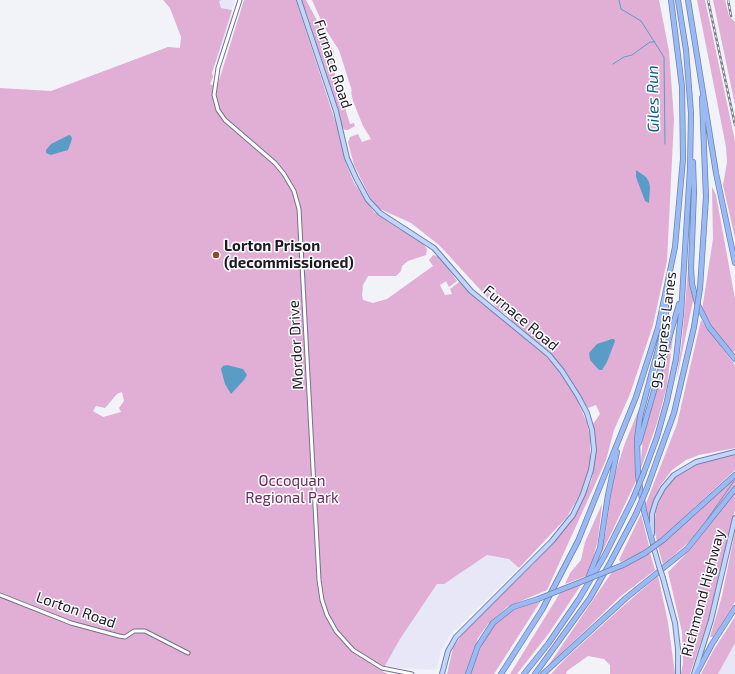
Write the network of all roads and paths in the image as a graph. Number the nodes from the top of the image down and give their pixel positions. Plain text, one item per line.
1 (240, 0) edge
2 (299, 0) edge
3 (671, 0) edge
4 (678, 0) edge
5 (688, 0) edge
6 (700, 71) junction
7 (691, 142) junction
8 (735, 263) edge
9 (683, 285) junction
10 (666, 298) junction
11 (735, 359) edge
12 (621, 437) junction
13 (735, 452) edge
14 (637, 469) junction
15 (735, 475) edge
16 (735, 489) edge
17 (735, 518) edge
18 (653, 544) junction
19 (0, 595) edge
20 (579, 599) junction
21 (735, 608) edge
22 (188, 653) dead end
23 (412, 674) edge
24 (442, 674) edge
25 (468, 674) edge
26 (501, 674) edge
27 (524, 674) edge
28 (535, 674) edge
29 (543, 674) edge
30 (678, 674) edge
31 (695, 674) edge

1 - 23 street, Mordor Drive
2 - 24 main road, Furnace Road
3 - 10 highway
4 - 7 highway, 95 Express Lanes
5 - 6 highway
6 - 8 highway
6 - 28 highway, bridge
7 - 9 highway, 95 Express Lanes
7 - 11 highway
9 - 14 highway
9 - 20 highway, 95 Express Lanes, bridge
10 - 12 highway
10 - 14 highway
12 - 20 highway
12 - 26 highway
13 - 18 main road, Richmond Highway
14 - 18 highway
15 - 25 highway, bridge
16 - 29 highway
17 - 31 main road, Richmond Highway
18 - 30 main road, Richmond Highway, bridge
19 - 22 street, Lorton Road
20 - 27 highway, 95 Express Lanes
21 - 31 highway

